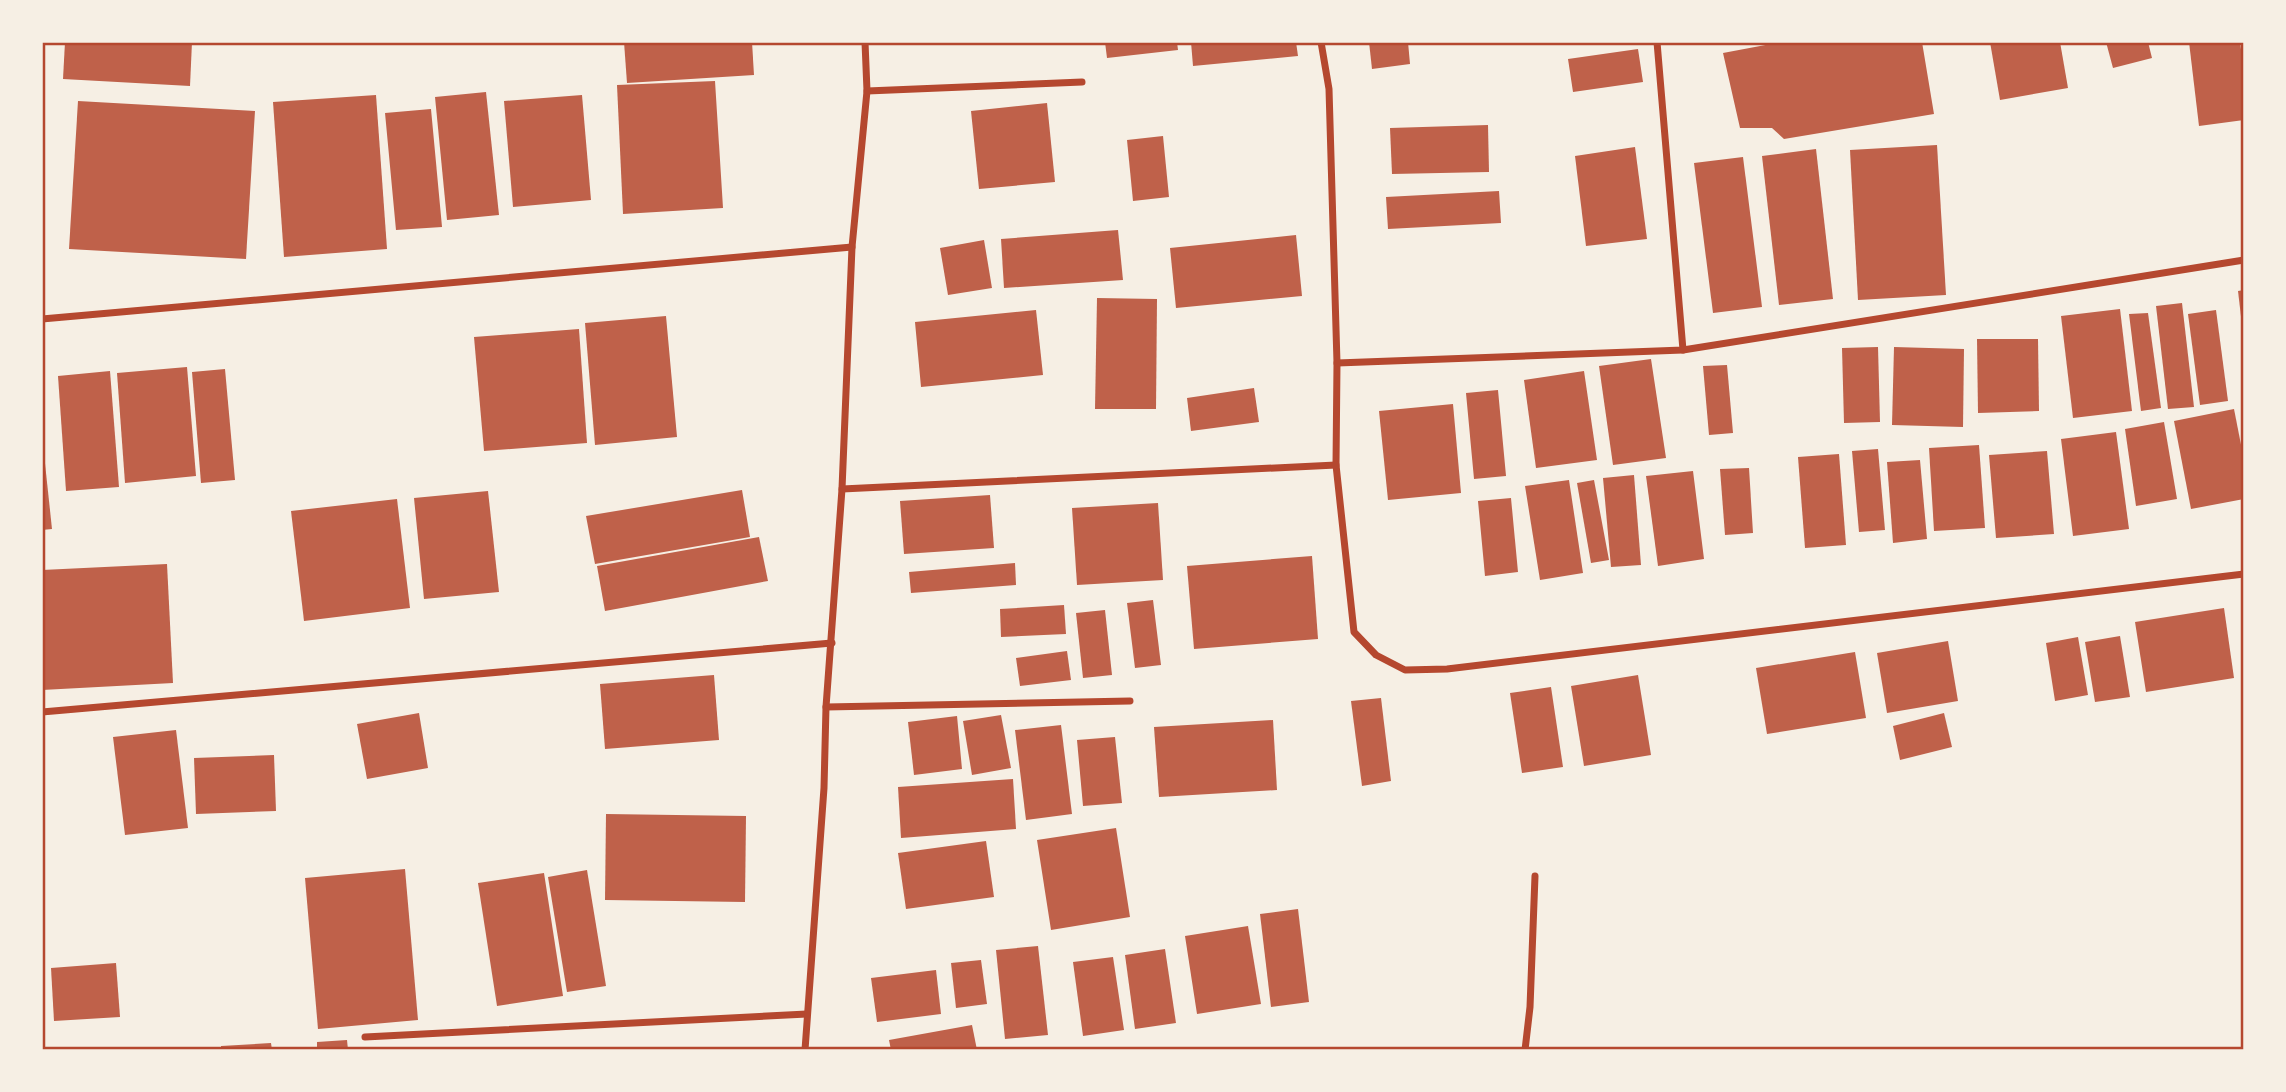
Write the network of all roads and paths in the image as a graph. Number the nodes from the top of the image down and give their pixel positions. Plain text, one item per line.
1 (865, 42) edge
2 (1321, 42) edge
3 (1657, 42) edge
4 (1082, 82) dead end
5 (867, 91) junction
6 (852, 247) junction
7 (2244, 260) edge
8 (42, 319) edge
9 (1683, 350) junction
10 (1337, 363) junction
11 (1336, 465) junction
12 (842, 489) junction
13 (2244, 574) edge
14 (832, 642) junction
15 (1130, 701) dead end
16 (826, 708) junction
17 (42, 712) edge
18 (1535, 876) dead end
19 (807, 1014) junction
20 (365, 1037) dead end
21 (805, 1050) edge
22 (1525, 1050) edge

1 - 5 street
2 - 10 street
3 - 9 street
4 - 5 street
5 - 6 street
6 - 8 street
6 - 12 street
7 - 9 street
9 - 10 street
10 - 11 street
11 - 12 street
11 - 13 street
12 - 14 street
14 - 16 street
14 - 17 street
15 - 16 street
16 - 19 street
18 - 22 street
19 - 20 street
19 - 21 street

